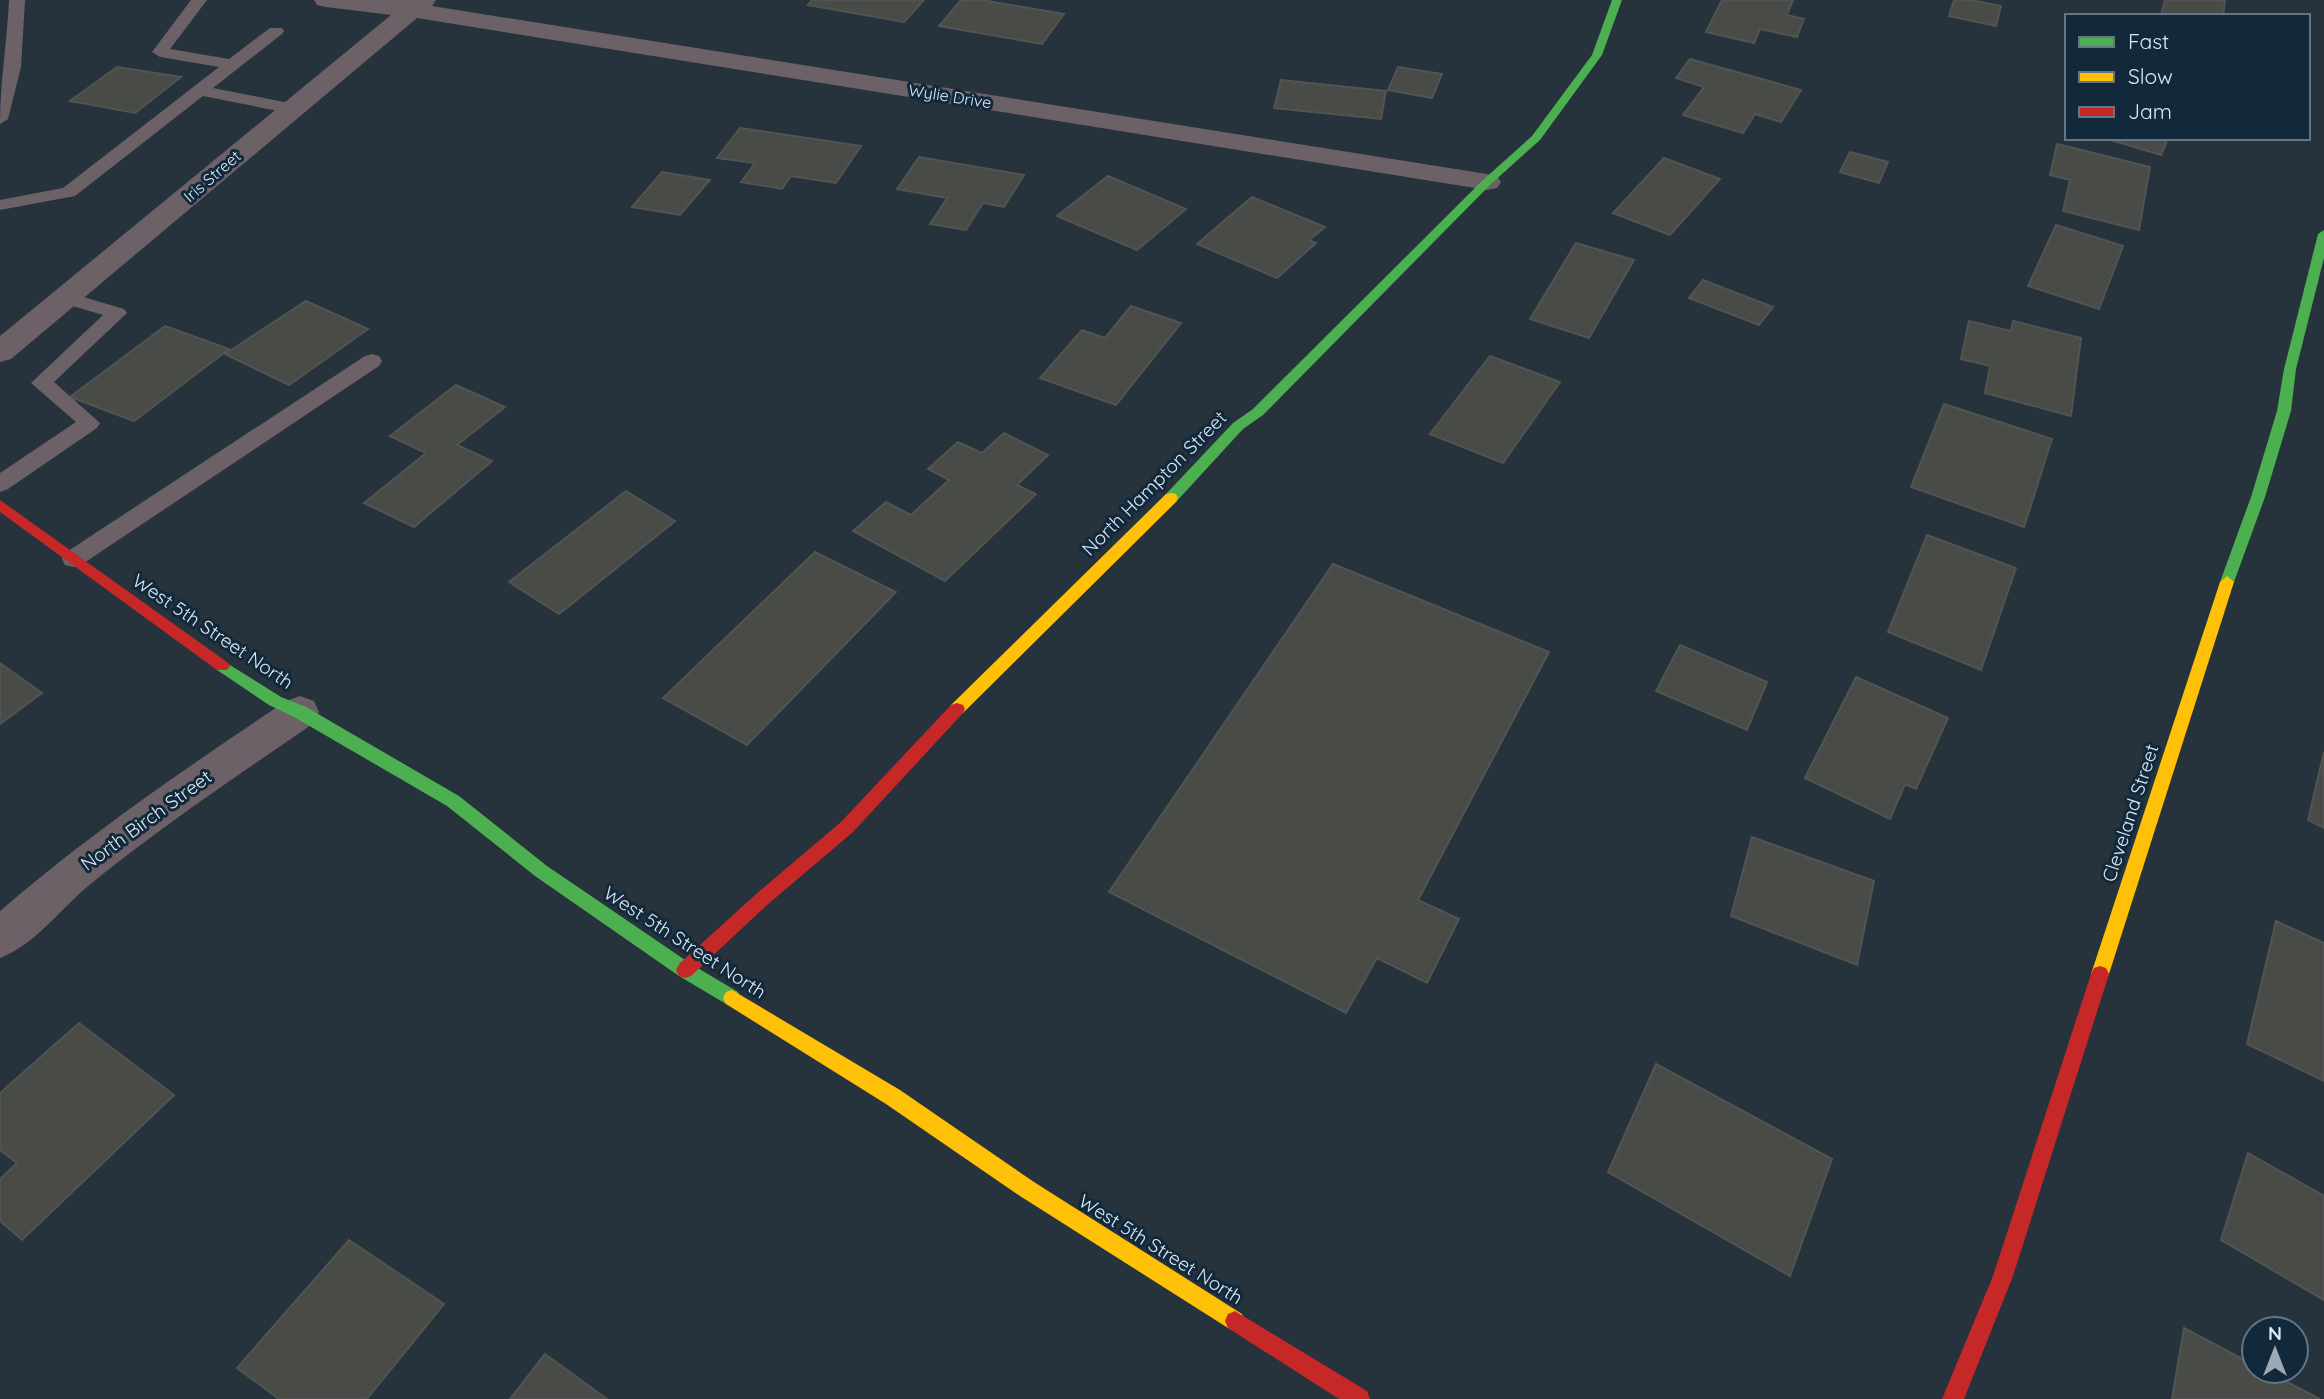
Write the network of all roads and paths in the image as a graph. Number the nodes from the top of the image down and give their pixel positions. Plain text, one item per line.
1 (18, 0) edge
2 (198, 0) edge
3 (327, 0) edge
4 (1617, 0) edge
5 (418, 5) edge
6 (276, 31) dead end
7 (233, 65) junction
8 (200, 90) junction
9 (293, 109) junction
10 (0, 119) edge
11 (1487, 182) junction
12 (0, 205) edge
13 (2322, 252) edge
14 (64, 297) junction
15 (0, 352) edge
16 (372, 361) dead end
17 (0, 484) edge
18 (0, 505) edge
19 (73, 559) junction
20 (300, 712) junction
21 (0, 938) edge
22 (685, 970) junction
23 (1359, 1399) edge
24 (1953, 1399) edge

1 - 10 lane
2 - 7 lane
3 - 5 street, Wylie Drive
4 - 11 street, North Hampton Street
5 - 9 street, Iris Street
5 - 11 street, Wylie Drive
6 - 7 lane
7 - 8 lane
8 - 9 lane
8 - 12 lane
9 - 14 street, Iris Street
11 - 22 street, North Hampton Street
13 - 24 street, Cleveland Street
14 - 15 street, Iris Street
14 - 17 lane
16 - 19 lane
18 - 19 street, West 5th Street North
19 - 20 street, West 5th Street North
20 - 21 street, North Birch Street
20 - 22 street, West 5th Street North
22 - 23 street, West 5th Street North

